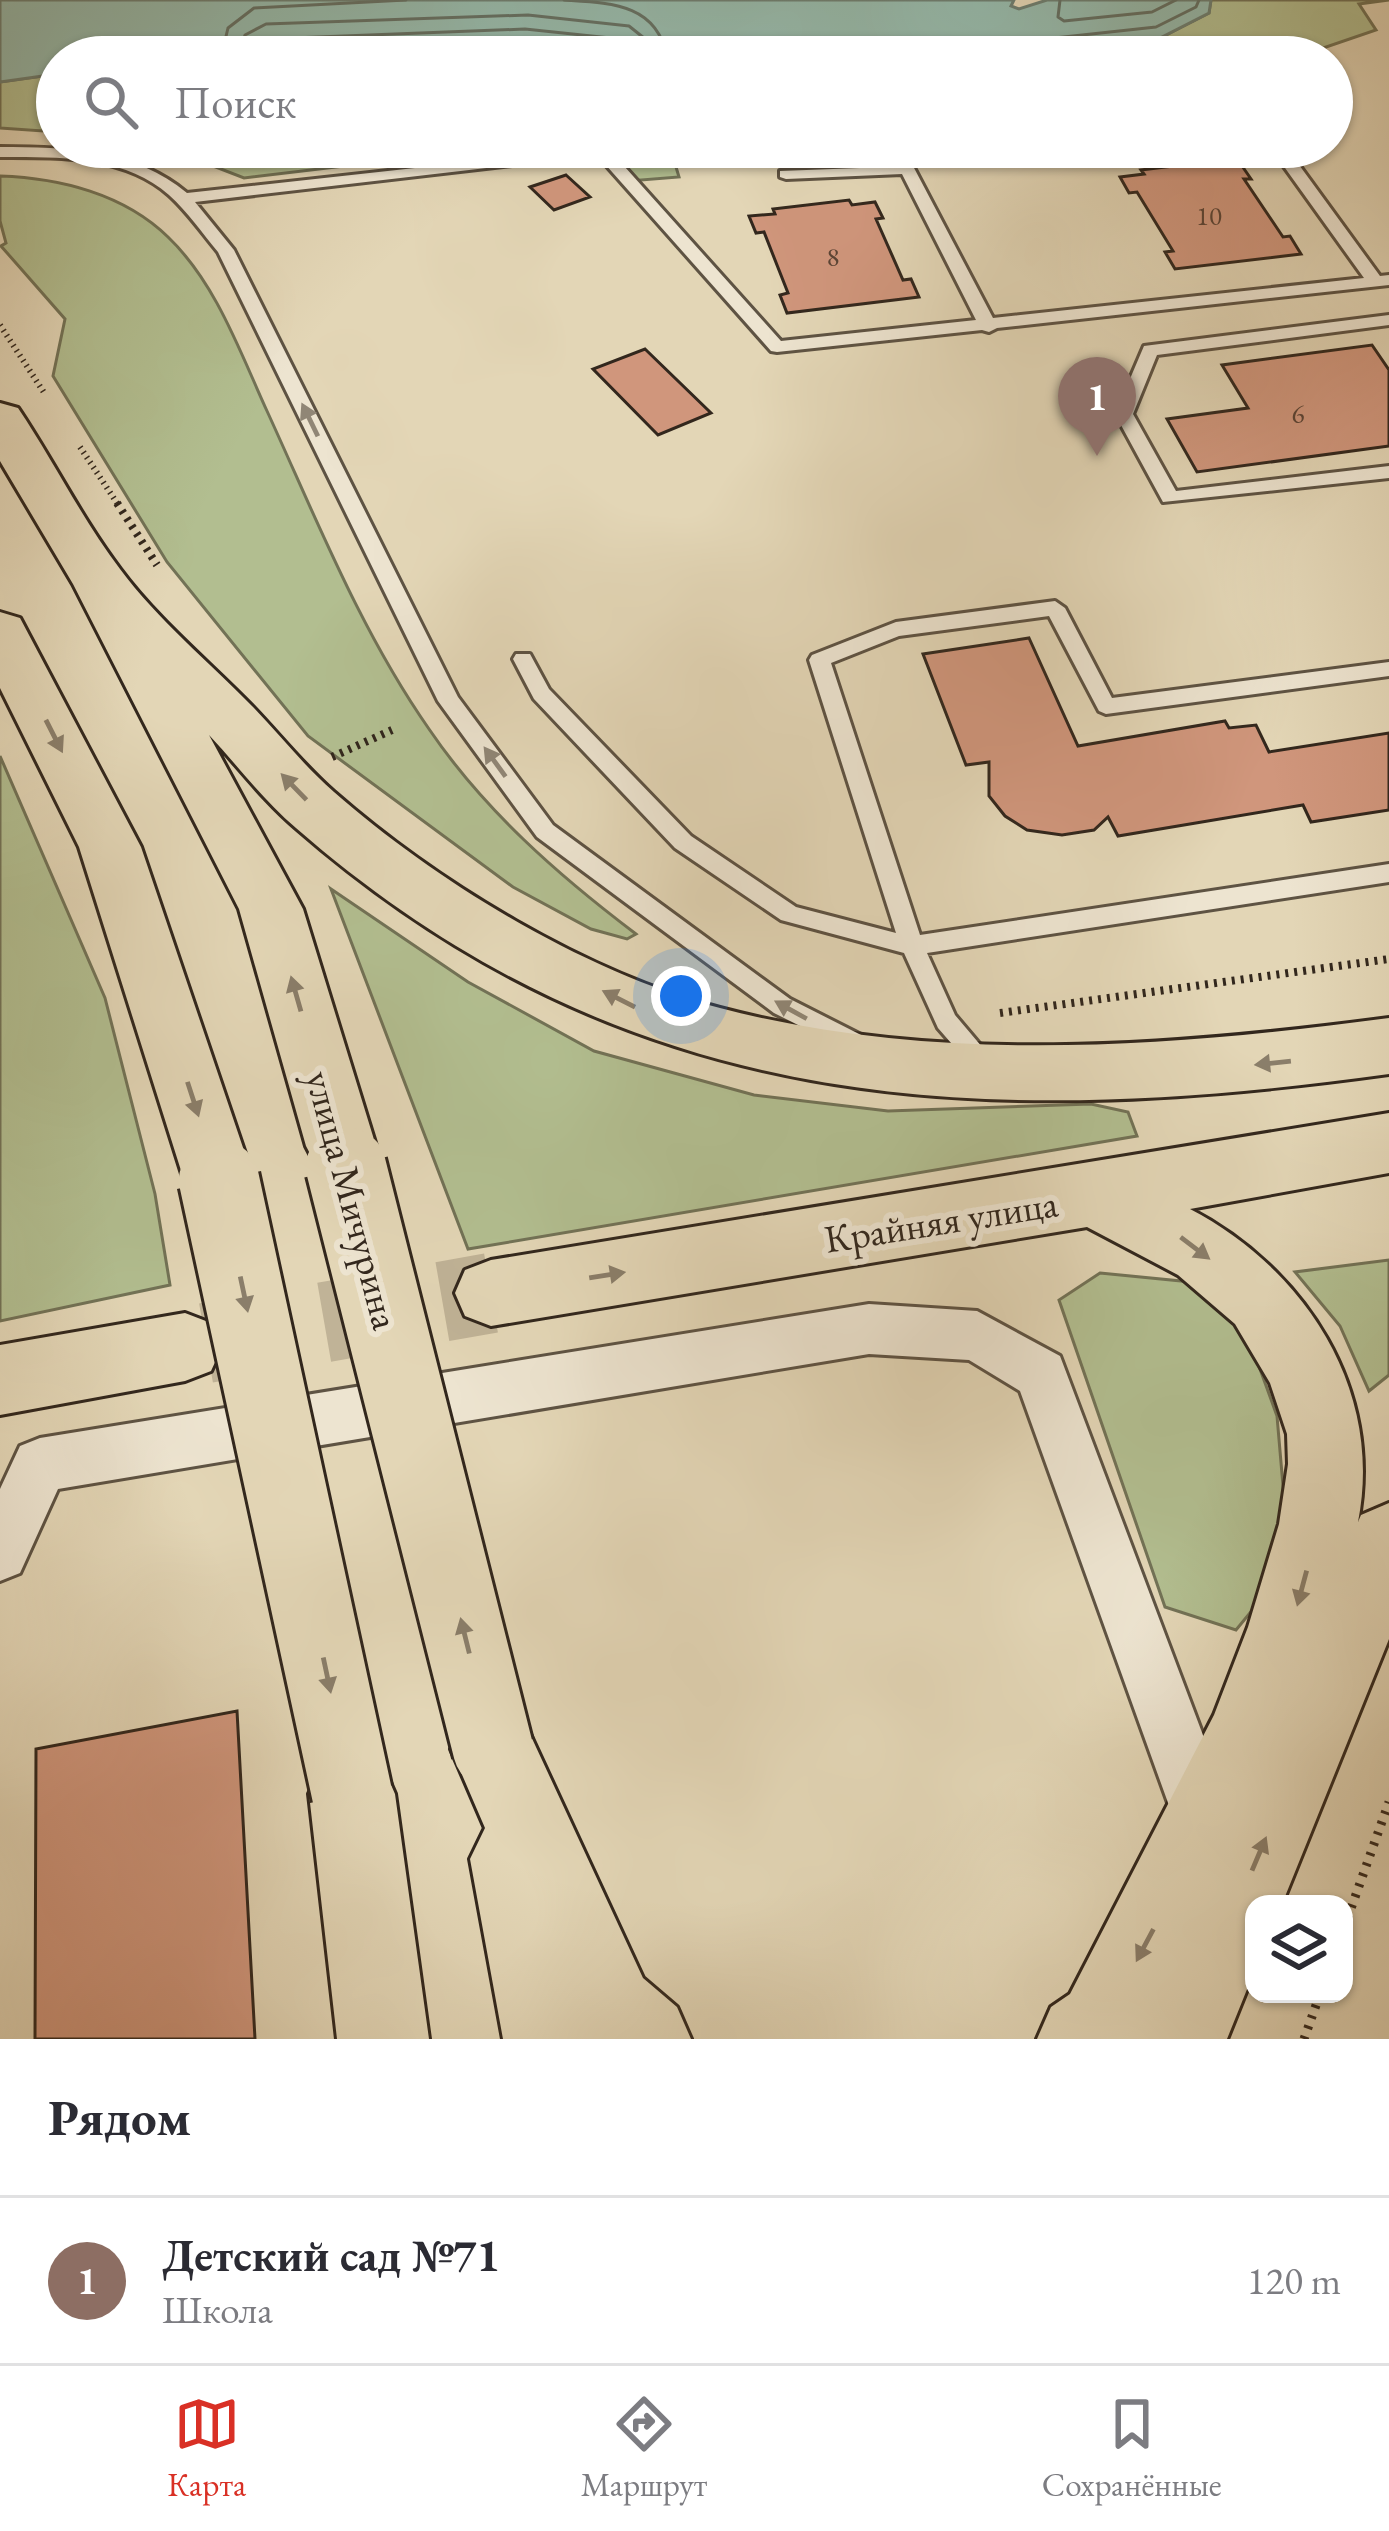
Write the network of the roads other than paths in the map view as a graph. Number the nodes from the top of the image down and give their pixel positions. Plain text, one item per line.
1 (0, 152) edge
2 (36, 152) edge
3 (130, 168) edge
4 (448, 168) edge
5 (618, 168) edge
6 (1294, 168) edge
7 (786, 175) dead end
8 (182, 199) junction
9 (1383, 281) edge
10 (1389, 320) edge
11 (989, 327) junction
12 (0, 419) edge
13 (1389, 472) edge
14 (101, 584) junction
15 (0, 632) edge
16 (523, 659) dead end
17 (1389, 669) edge
18 (1389, 873) edge
19 (912, 946) junction
20 (1389, 1046) edge
21 (895, 1064) junction
22 (991, 1070) junction
23 (1389, 1142) edge
24 (1091, 1196) junction
25 (491, 1293) tunnel mouth
26 (185, 1346) tunnel mouth
27 (0, 1380) edge
28 (20, 1468) edge
29 (0, 1553) edge
30 (1384, 1572) edge
31 (494, 1749) junction
32 (1207, 1828) junction
33 (383, 2039) edge
34 (549, 2039) edge
35 (645, 2039) edge
36 (1083, 2039) edge
37 (1181, 2039) edge

1 - 2 lane
3 - 8 lane
4 - 8 lane
5 - 11 lane
6 - 9 lane
7 - 11 lane
21 -> 8 lane
9 - 11 lane
10 - 13 lane
12 - 14 main road, улица Мичурина
21 -> 14 main road
31 -> 14 main road, улица Мичурина, bridge
15 -> 33 main road, bridge
16 - 19 lane
17 - 19 lane
18 - 19 lane
19 - 22 lane
20 -> 22 main road
21 - 22 main road
23 - 24 main road, Крайняя улица
25 -> 24 main road, Крайняя улица
24 -> 32 main road
26 - 27 main road
28 - 29 street
28 - 32 street
37 -> 30 main road
31 - 34 main road, улица Мичурина
31 - 35 main road
32 -> 36 main road

